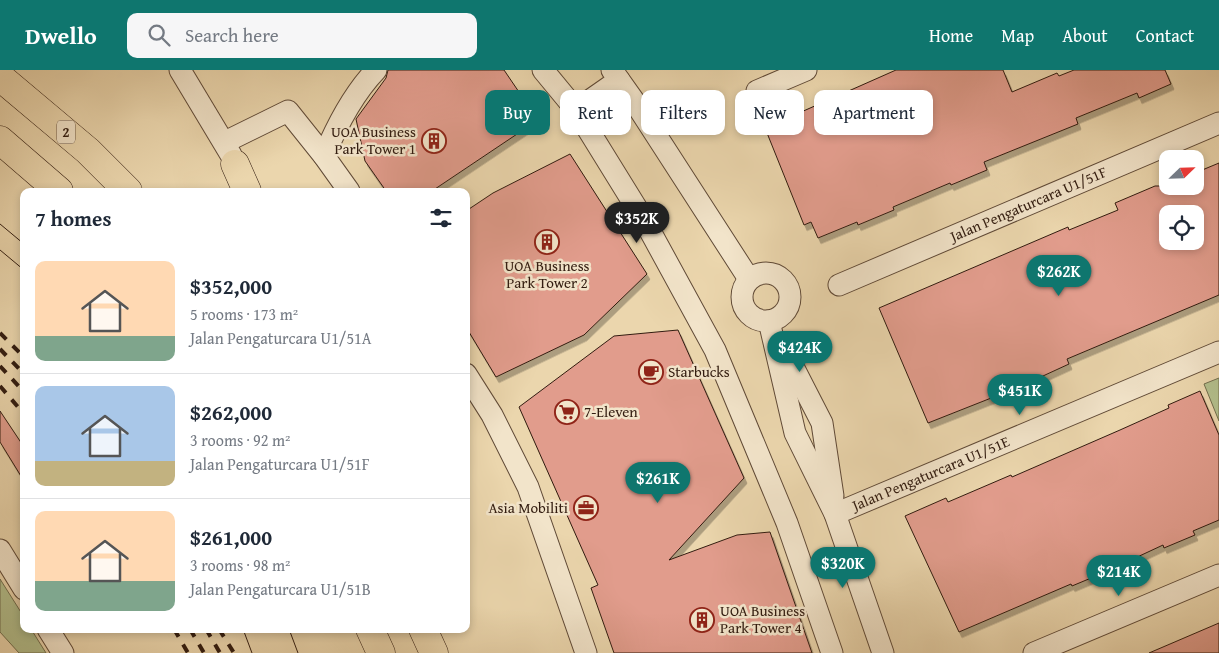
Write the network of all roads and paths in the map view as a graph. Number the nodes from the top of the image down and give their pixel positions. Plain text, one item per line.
1 (180, 70) edge
2 (376, 70) edge
3 (543, 70) edge
4 (806, 70) edge
5 (615, 75) edge
6 (0, 77) edge
7 (598, 90) edge
8 (759, 90) edge
9 (560, 91) edge
10 (1219, 124) edge
11 (591, 135) edge
12 (0, 140) edge
13 (230, 153) junction
14 (324, 156) junction
15 (56, 188) edge
16 (125, 188) edge
17 (246, 188) edge
18 (347, 188) edge
19 (749, 279) junction
20 (839, 285) dead end
21 (769, 321) junction
22 (1219, 352) edge
23 (470, 380) edge
24 (835, 514) junction
25 (0, 550) edge
26 (1219, 575) edge
27 (20, 582) edge
28 (50, 633) edge
29 (372, 633) edge
30 (425, 633) edge
31 (62, 653) edge
32 (381, 653) edge
33 (434, 653) edge
34 (586, 653) edge
35 (832, 653) edge
36 (883, 653) edge
37 (1034, 653) edge

1 - 13 street
2 - 14 street
3 - 9 street
4 - 8 street
5 - 7 street
5 - 19 street
6 - 16 highway, 2
10 - 20 street, Jalan Pengaturcara U1/51F
11 - 35 street
12 - 15 highway
13 - 14 street
13 - 17 highway
14 - 18 street
19 - 21 street
19 - 21 street
21 - 24 street
21 - 24 street
22 - 24 street, Jalan Pengaturcara U1/51E
23 - 34 street
24 - 36 street
25 - 27 street
26 - 37 street
28 - 31 street
29 - 32 highway
30 - 33 highway

